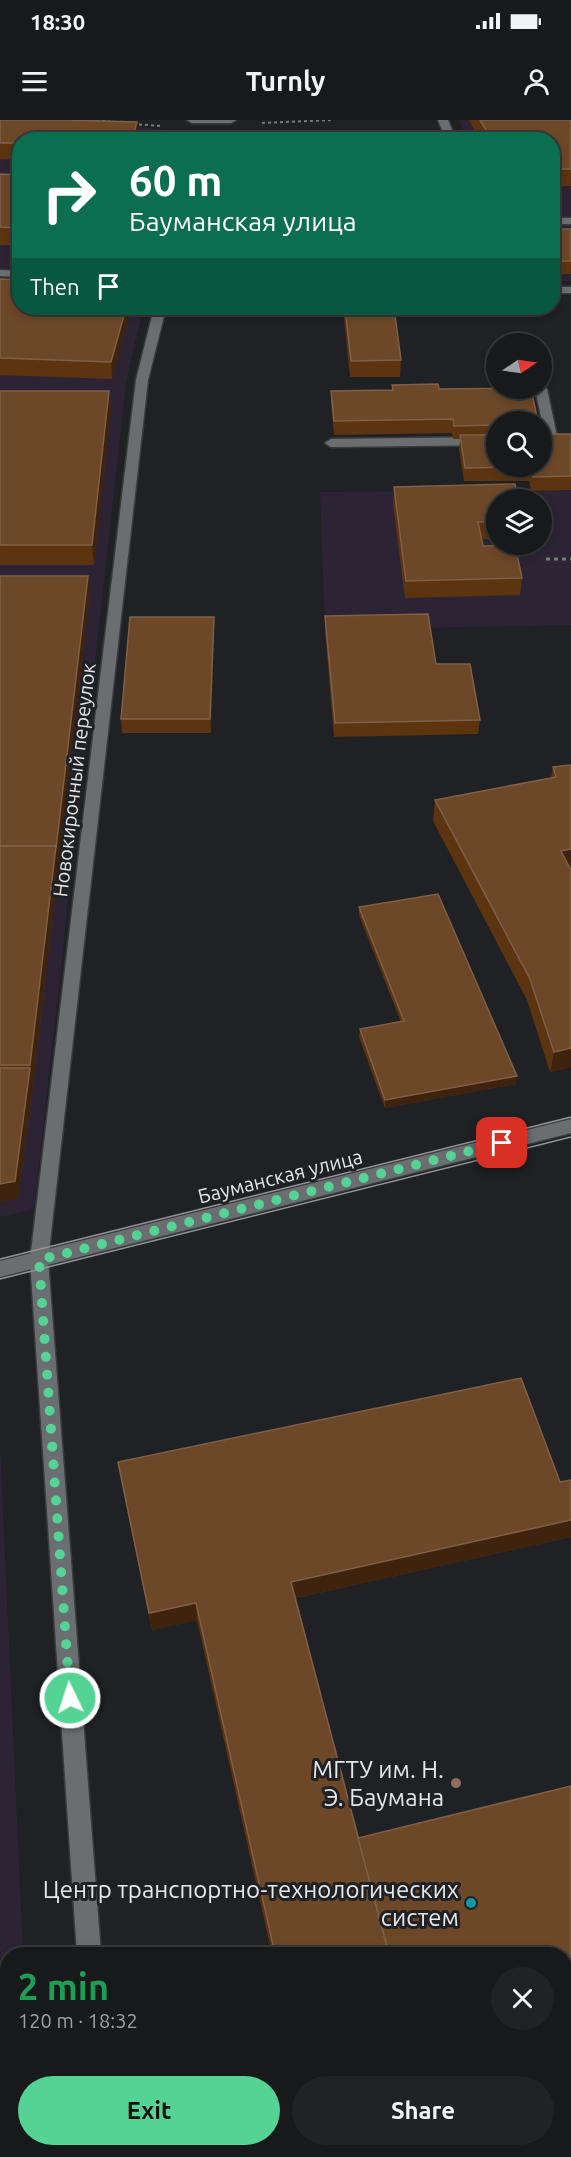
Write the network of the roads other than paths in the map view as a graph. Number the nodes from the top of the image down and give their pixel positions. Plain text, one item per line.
1 (192, 120) edge
2 (231, 120) edge
3 (158, 315) edge
4 (486, 441) edge
5 (331, 443) dead end
6 (571, 1126) edge
7 (39, 1260) junction
8 (0, 1269) edge
9 (88, 1947) edge

1 - 2 street
3 - 7 street, Новокирочный переулок
4 - 5 street
6 - 7 street, Бауманская улица
7 - 8 street, Бауманская улица
7 - 9 street, Новокирочный переулок

